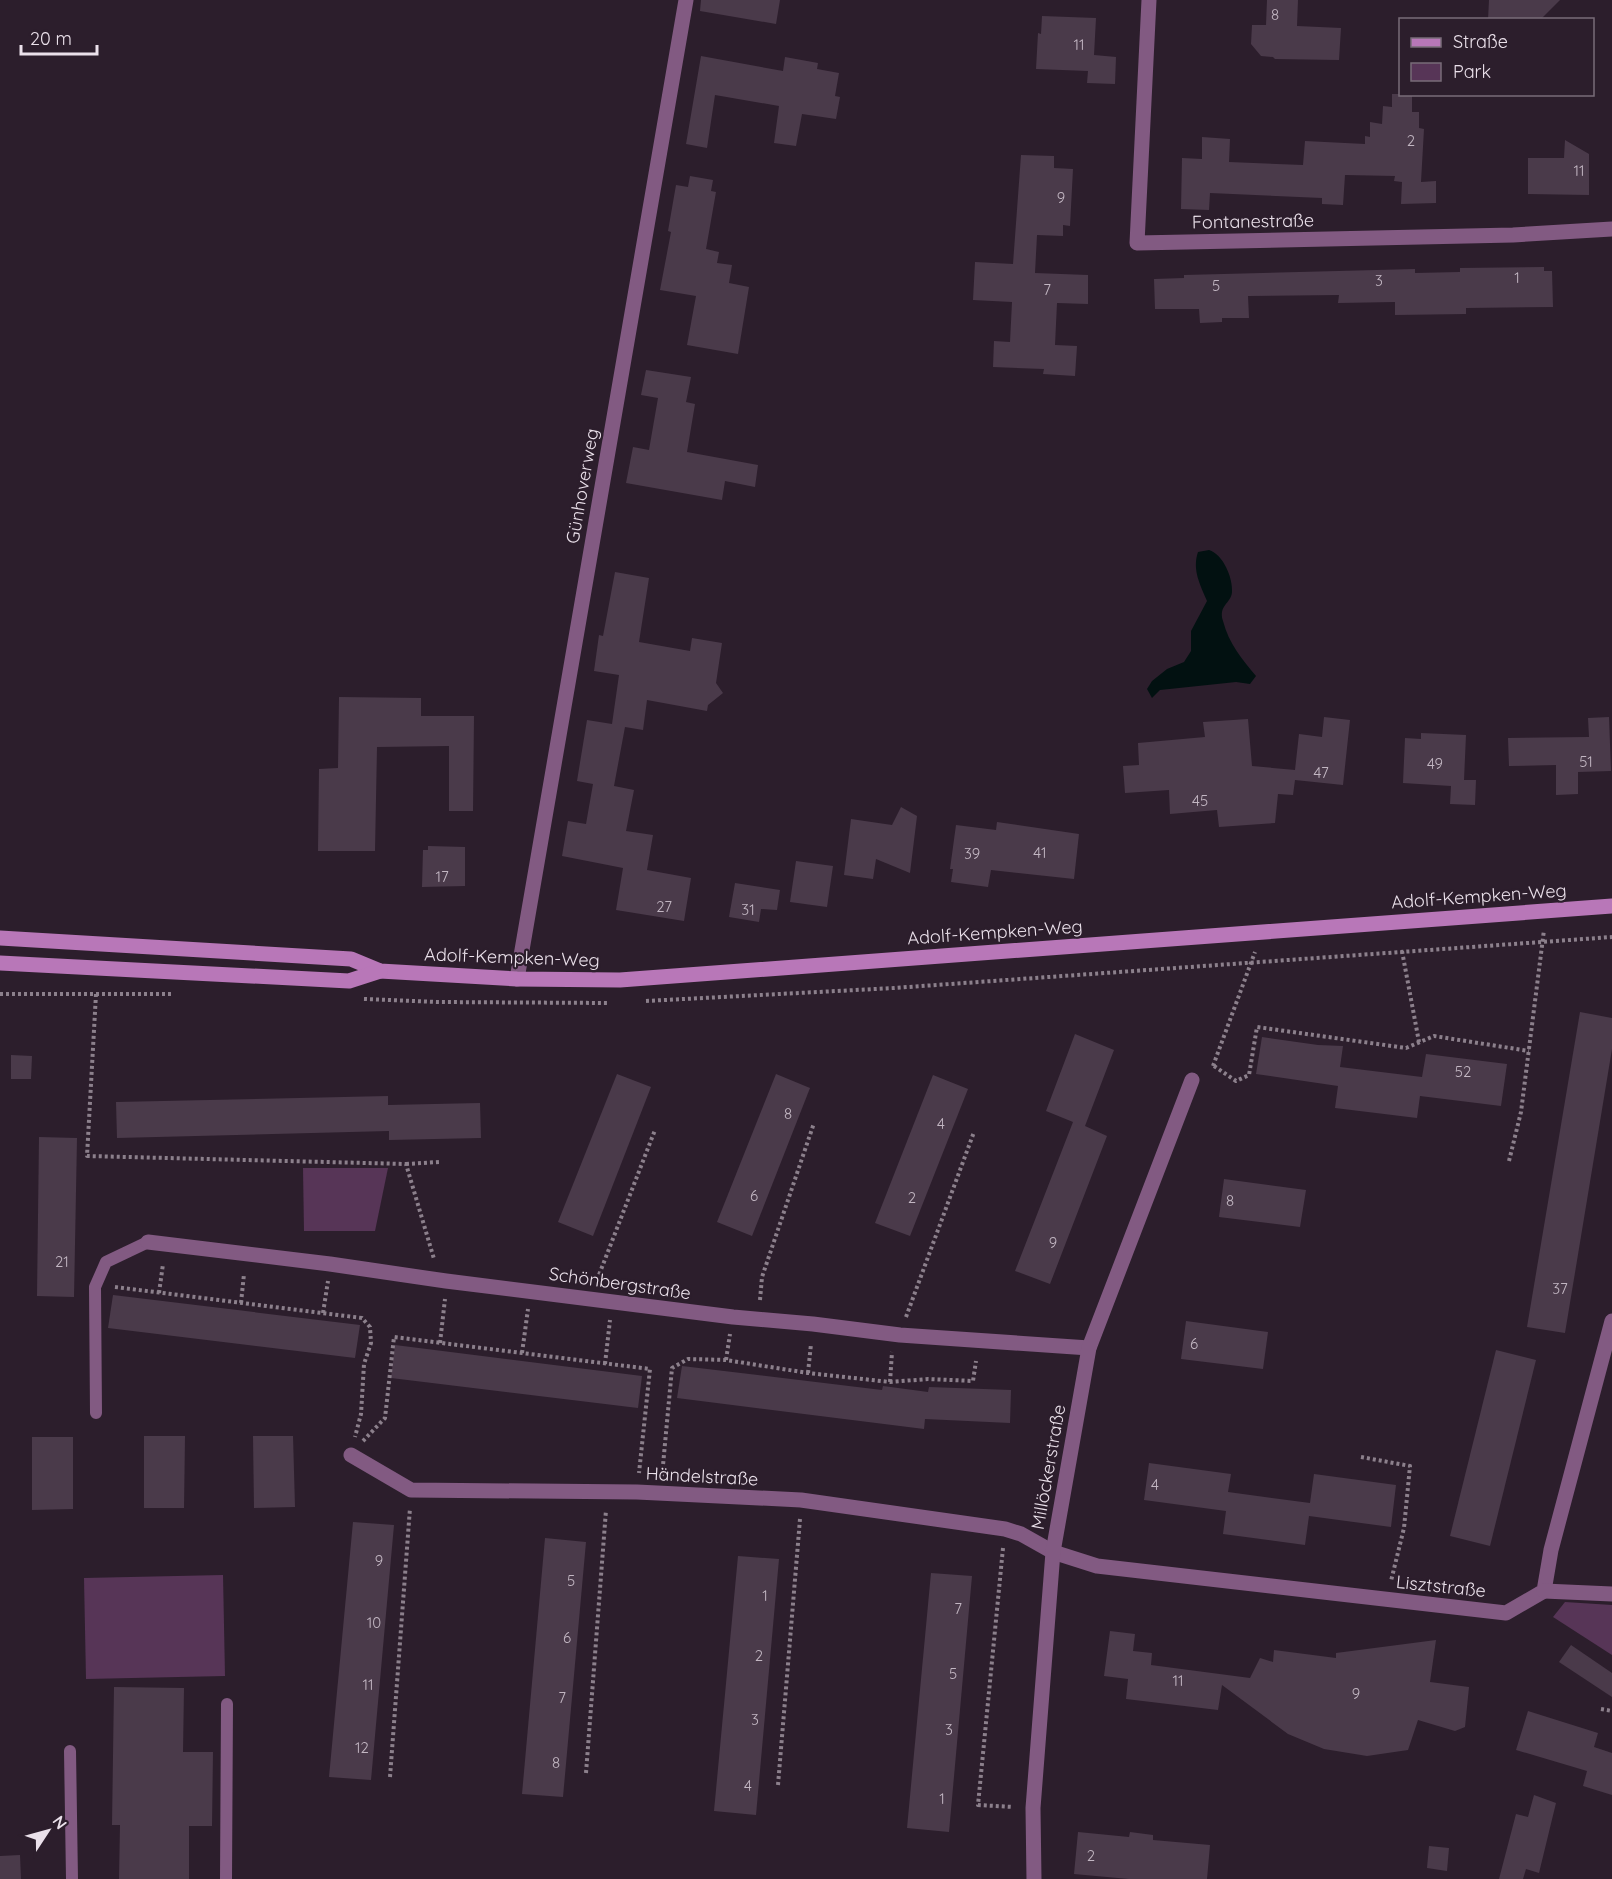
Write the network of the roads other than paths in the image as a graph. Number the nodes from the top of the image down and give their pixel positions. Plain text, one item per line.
1 (687, 0) edge
2 (1149, 0) edge
3 (1612, 229) edge
4 (1612, 906) edge
5 (0, 938) edge
6 (0, 963) edge
7 (380, 971) junction
8 (517, 979) junction
9 (1192, 1080) road end
10 (148, 1242) joint
11 (1612, 1321) edge
12 (1089, 1348) junction
13 (96, 1413) dead end
14 (351, 1455) road end
15 (1053, 1552) junction
16 (1544, 1591) junction
17 (1612, 1594) edge
18 (227, 1704) dead end
19 (70, 1751) dead end
20 (72, 1879) edge
21 (226, 1879) edge
22 (1034, 1879) edge

1 - 8 street, Günhoverweg
2 - 3 street, Fontanestraße
4 - 8 main road, Adolf-Kempken-Weg
5 - 7 main road, Adolf-Kempken-Weg
6 - 7 main road, Adolf-Kempken-Weg
7 - 8 main road, Adolf-Kempken-Weg
9 - 12 street, Millöckerstraße
10 - 12 street, Schönbergstraße
10 - 13 lane
11 - 16 street
12 - 15 street, Millöckerstraße
14 - 15 street, Händelstraße
15 - 16 street, Lisztstraße
15 - 22 street, Millöckerstraße
16 - 17 street
18 - 21 lane
19 - 20 lane

